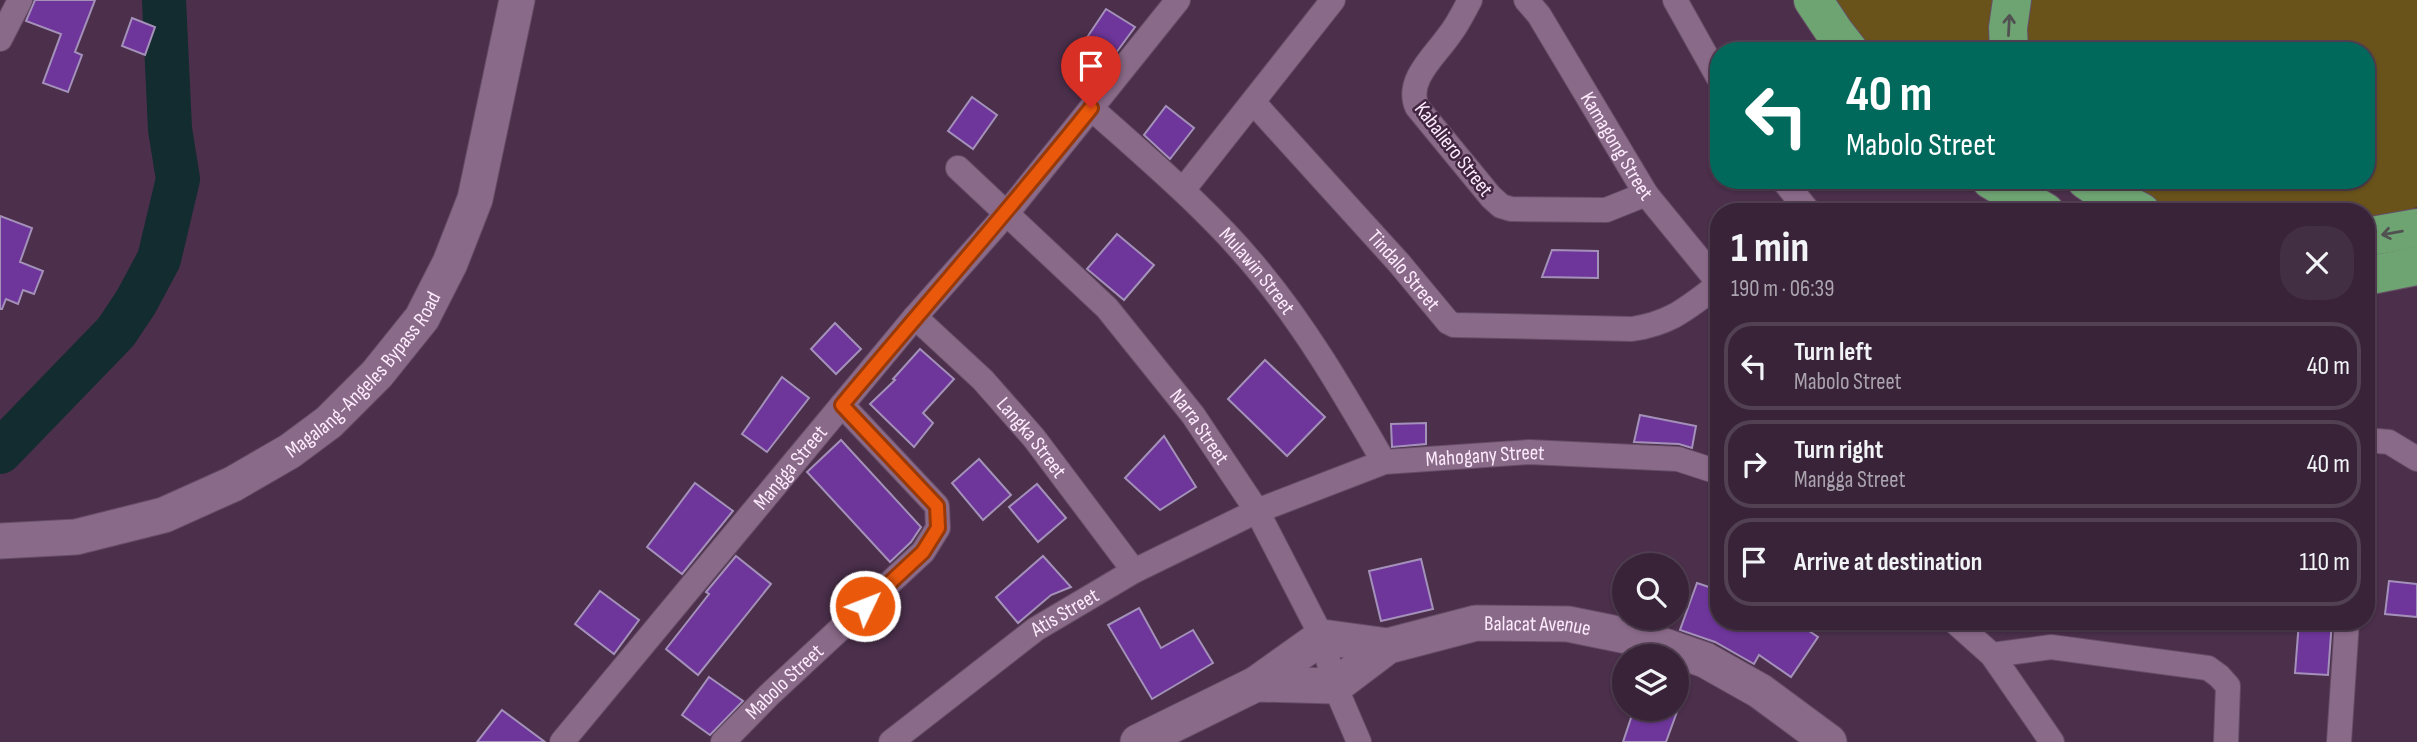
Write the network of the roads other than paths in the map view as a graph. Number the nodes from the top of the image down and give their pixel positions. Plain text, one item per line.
1 (20, 0) edge
2 (517, 0) edge
3 (1178, 0) edge
4 (1333, 0) edge
5 (1470, 0) edge
6 (1526, 0) edge
7 (1675, 0) edge
8 (1813, 0) edge
9 (2012, 0) edge
10 (0, 39) edge
11 (1842, 42) edge
12 (2009, 42) edge
13 (1710, 63) edge
14 (1253, 102) junction
15 (1091, 108) junction
16 (958, 168) dead end
17 (1790, 189) edge
18 (2006, 189) edge
19 (2099, 189) edge
20 (1183, 190) junction
21 (1646, 194) junction
22 (1802, 203) edge
23 (2030, 203) edge
24 (2124, 203) edge
25 (1007, 213) junction
26 (2417, 228) edge
27 (2375, 235) edge
28 (2412, 269) edge
29 (1710, 274) edge
30 (2375, 275) edge
31 (1710, 290) edge
32 (915, 317) junction
33 (842, 405) junction
34 (2375, 441) edge
35 (2417, 459) edge
36 (1384, 463) junction
37 (1710, 469) edge
38 (1257, 511) junction
39 (0, 541) edge
40 (1134, 571) junction
41 (1964, 630) edge
42 (2346, 630) edge
43 (1322, 636) junction
44 (1388, 646) junction
45 (1992, 655) junction
46 (1256, 684) junction
47 (1335, 686) junction
48 (562, 742) edge
49 (723, 742) edge
50 (891, 742) edge
51 (1138, 742) edge
52 (1359, 742) edge
53 (1829, 742) edge
54 (2052, 742) edge
55 (2226, 742) edge
56 (2339, 742) edge

1 - 10 street
2 - 39 street, Magalang-Angeles Bypass Road
3 - 15 street, Mangga Street
4 - 14 street
5 - 21 street, Kabaliero Street
6 - 21 street, Kamagong Street
7 - 13 street
8 - 11 highway
12 -> 9 highway
14 - 20 street
14 - 31 street, Tindalo Street
15 - 20 street, Mulawin Street
15 - 25 street, Mangga Street
16 - 25 street, Narra Street
17 - 22 street
18 - 23 highway
19 - 24 highway
20 - 36 street, Mulawin Street
21 - 29 street, Kamagong Street
25 - 32 street, Mangga Street
25 - 38 street, Narra Street
26 -> 27 highway
28 - 30 highway
32 - 33 street, Mangga Street
32 - 40 street, Langka Street
33 - 48 street, Mangga Street
33 - 49 street, Mabolo Street
34 - 35 street
36 - 37 street, Mahogany Street
36 - 38 street, Mahogany Street
38 - 40 street, Atis Street
38 - 43 street, Narra Street
40 - 50 street, Atis Street
41 - 45 street
42 - 56 street
43 - 44 street, Balacat Avenue
43 - 46 street
43 - 47 street, Narra Street
44 - 47 street, Balacat Avenue
44 - 53 street, Balacat Avenue
45 - 54 street
45 - 55 street
46 - 47 street
46 - 51 street
47 - 52 street, Narra Street

